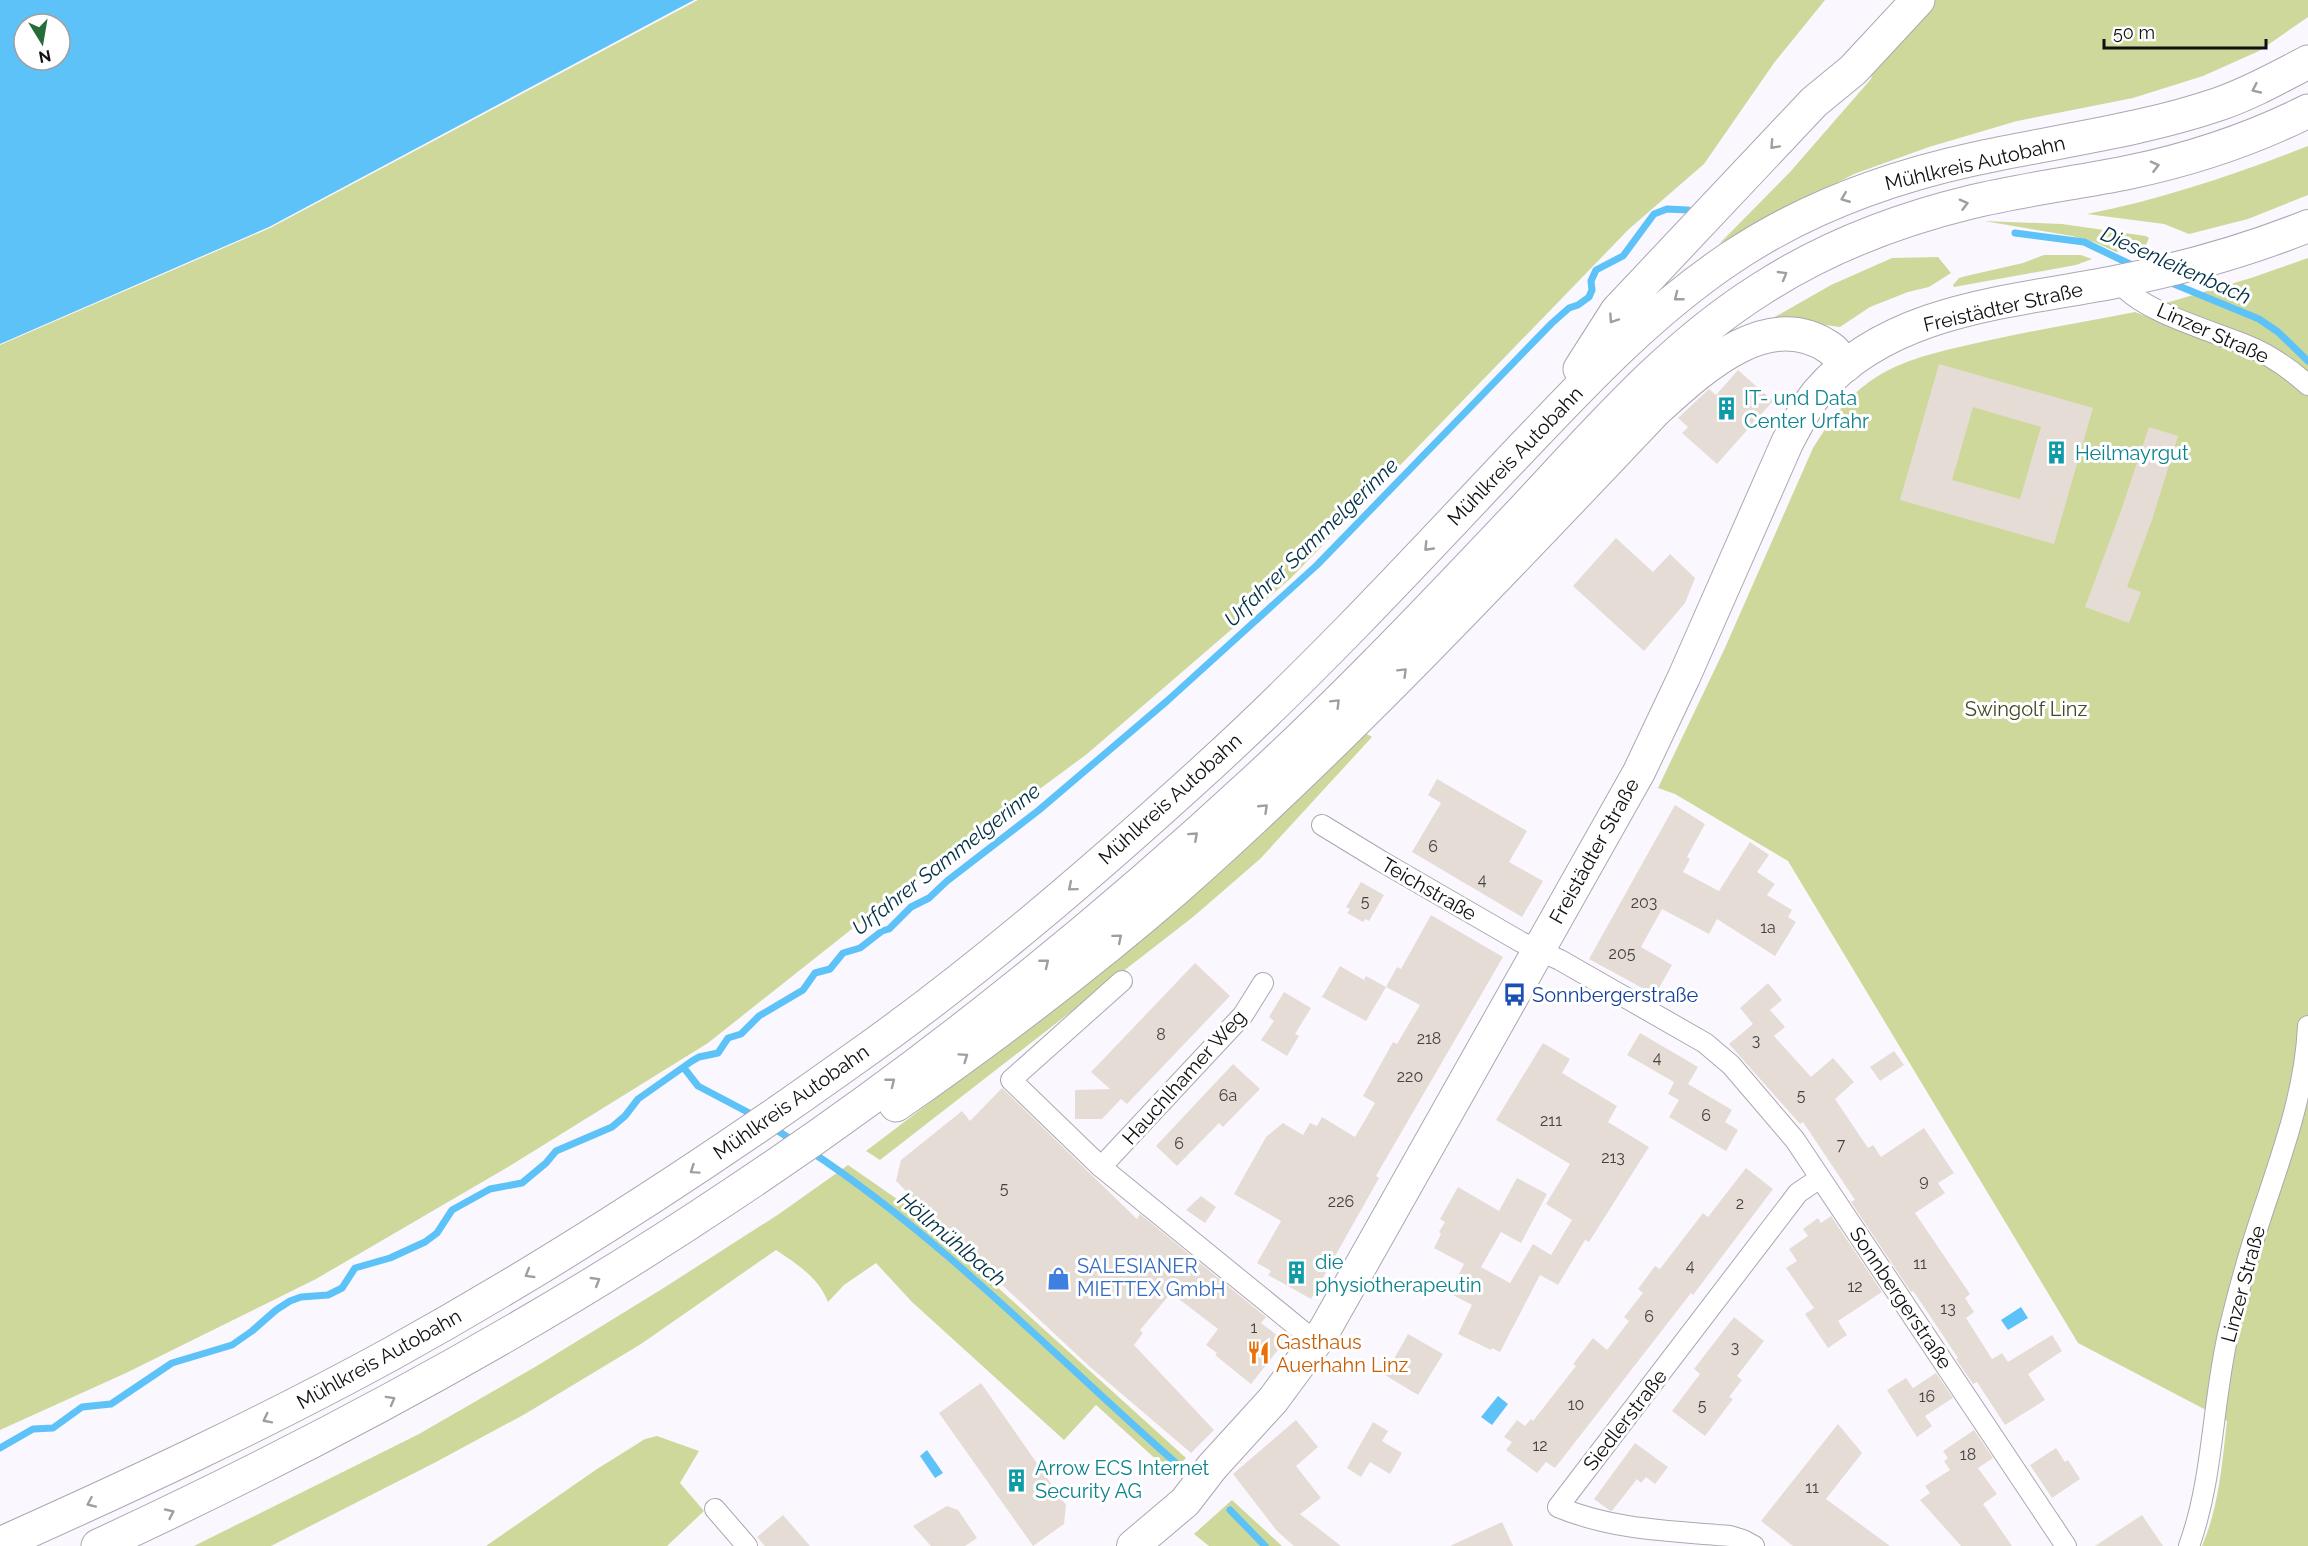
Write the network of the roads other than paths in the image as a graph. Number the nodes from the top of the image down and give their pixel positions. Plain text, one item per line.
1 (1892, 0) edge
2 (1918, 0) edge
3 (2308, 62) edge
4 (1814, 102) junction
5 (2308, 111) edge
6 (2293, 123) edge
7 (2308, 226) edge
8 (2119, 281) junction
9 (1846, 365) junction
10 (2308, 385) edge
11 (1541, 429) junction
12 (1322, 825) dead end
13 (1538, 950) junction
14 (1122, 981) dead end
15 (1263, 983) dead end
16 (2308, 1026) edge
17 (836, 1132) junction
18 (1101, 1167) junction
19 (1820, 1178) junction
20 (1316, 1342) junction
21 (715, 1509) dead end
22 (0, 1544) edge
23 (98, 1546) edge
24 (747, 1546) edge
25 (1133, 1546) edge
26 (1754, 1546) edge
27 (2066, 1546) edge
28 (2189, 1546) edge

1 - 4 highway
2 - 4 highway
3 -> 11 highway, Mühlkreis Autobahn
4 -> 11 highway
5 - 6 highway, Mühlkreis Autobahn
17 -> 6 highway, Mühlkreis Autobahn
7 - 8 main road, Freistädter Straße
8 - 9 main road, Freistädter Straße
8 - 10 street, Linzer Straße
9 - 13 main road, Freistädter Straße
17 -> 9 highway
11 -> 22 highway, Mühlkreis Autobahn
12 - 13 street, Teichstraße
13 - 19 street, Sonnbergerstraße
13 - 20 main road, Freistädter Straße
14 - 18 street
15 - 18 street, Hauchlhamer Weg
16 - 28 street, Linzer Straße
23 -> 17 highway, Mühlkreis Autobahn
18 - 20 street
19 - 26 street, Siedlerstraße
19 - 27 street, Sonnbergerstraße
20 - 25 main road, Freistädter Straße
21 - 24 street

